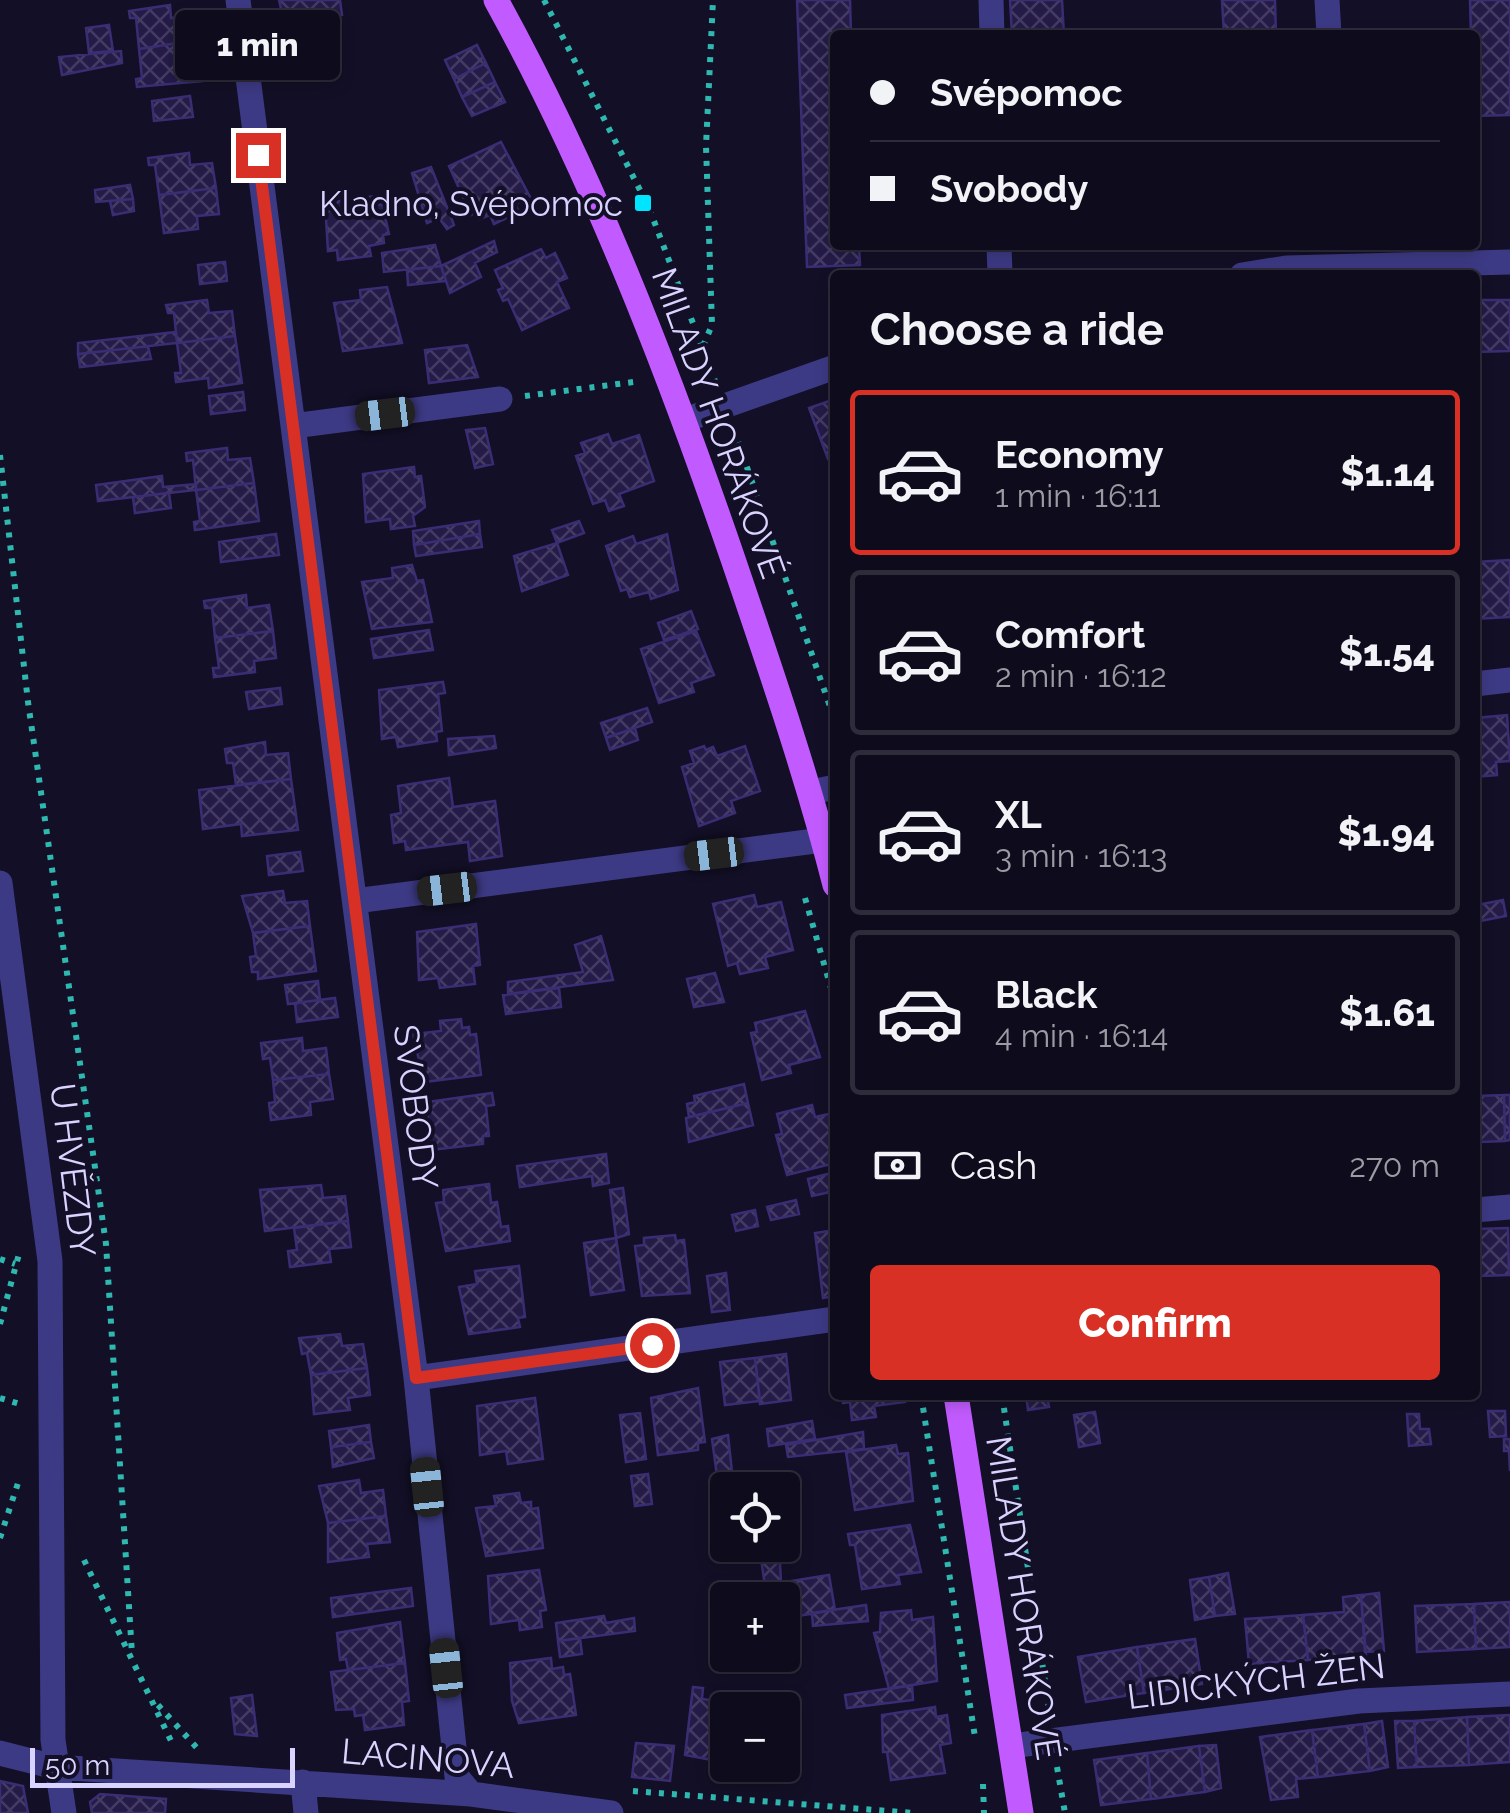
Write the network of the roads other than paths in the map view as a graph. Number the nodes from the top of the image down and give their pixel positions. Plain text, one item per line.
1 (238, 0) edge
2 (496, 0) edge
3 (990, 0) edge
4 (1327, 0) edge
5 (992, 30) edge
6 (1329, 30) edge
7 (1339, 256) edge
8 (1510, 262) edge
9 (1268, 270) edge
10 (830, 369) edge
11 (500, 399) road end
12 (685, 420) junction
13 (293, 426) junction
14 (1510, 680) edge
15 (1480, 683) edge
16 (823, 789) edge
17 (823, 840) junction
18 (830, 867) edge
19 (0, 884) edge
20 (355, 901) junction
21 (1510, 1206) edge
22 (1480, 1209) edge
23 (830, 1320) edge
24 (416, 1378) junction
25 (957, 1400) edge
26 (1510, 1694) edge
27 (1010, 1746) junction
28 (0, 1753) edge
29 (55, 1767) junction
30 (303, 1782) junction
31 (471, 1794) junction
32 (617, 1802) edge
33 (64, 1813) edge
34 (306, 1813) edge
35 (1021, 1813) edge

1 - 13 street, SVOBODY
2 - 12 main road, MILADY HORÁKOVÉ
3 - 5 street
4 - 6 street
7 - 8 street
7 - 9 street
10 - 12 street
11 - 13 street
12 - 16 main road, MILADY HORÁKOVÉ
13 - 20 street, SVOBODY
14 - 15 street
16 - 17 main road, MILADY HORÁKOVÉ
17 - 18 main road, MILADY HORÁKOVÉ
17 - 20 street
19 - 29 street, U HVĚZDY
20 - 24 street, SVOBODY
21 - 22 street
23 - 24 street
24 - 31 street, SVOBODY
25 - 27 main road, MILADY HORÁKOVÉ
26 - 27 street, LIDICKÝCH ŽEN
27 - 35 main road, MILADY HORÁKOVÉ
28 - 29 street, LACINOVA
29 - 30 street, LACINOVA
29 - 33 street, U HVĚZDY
30 - 31 street, LACINOVA
30 - 34 street
31 - 32 street, LACINOVA

